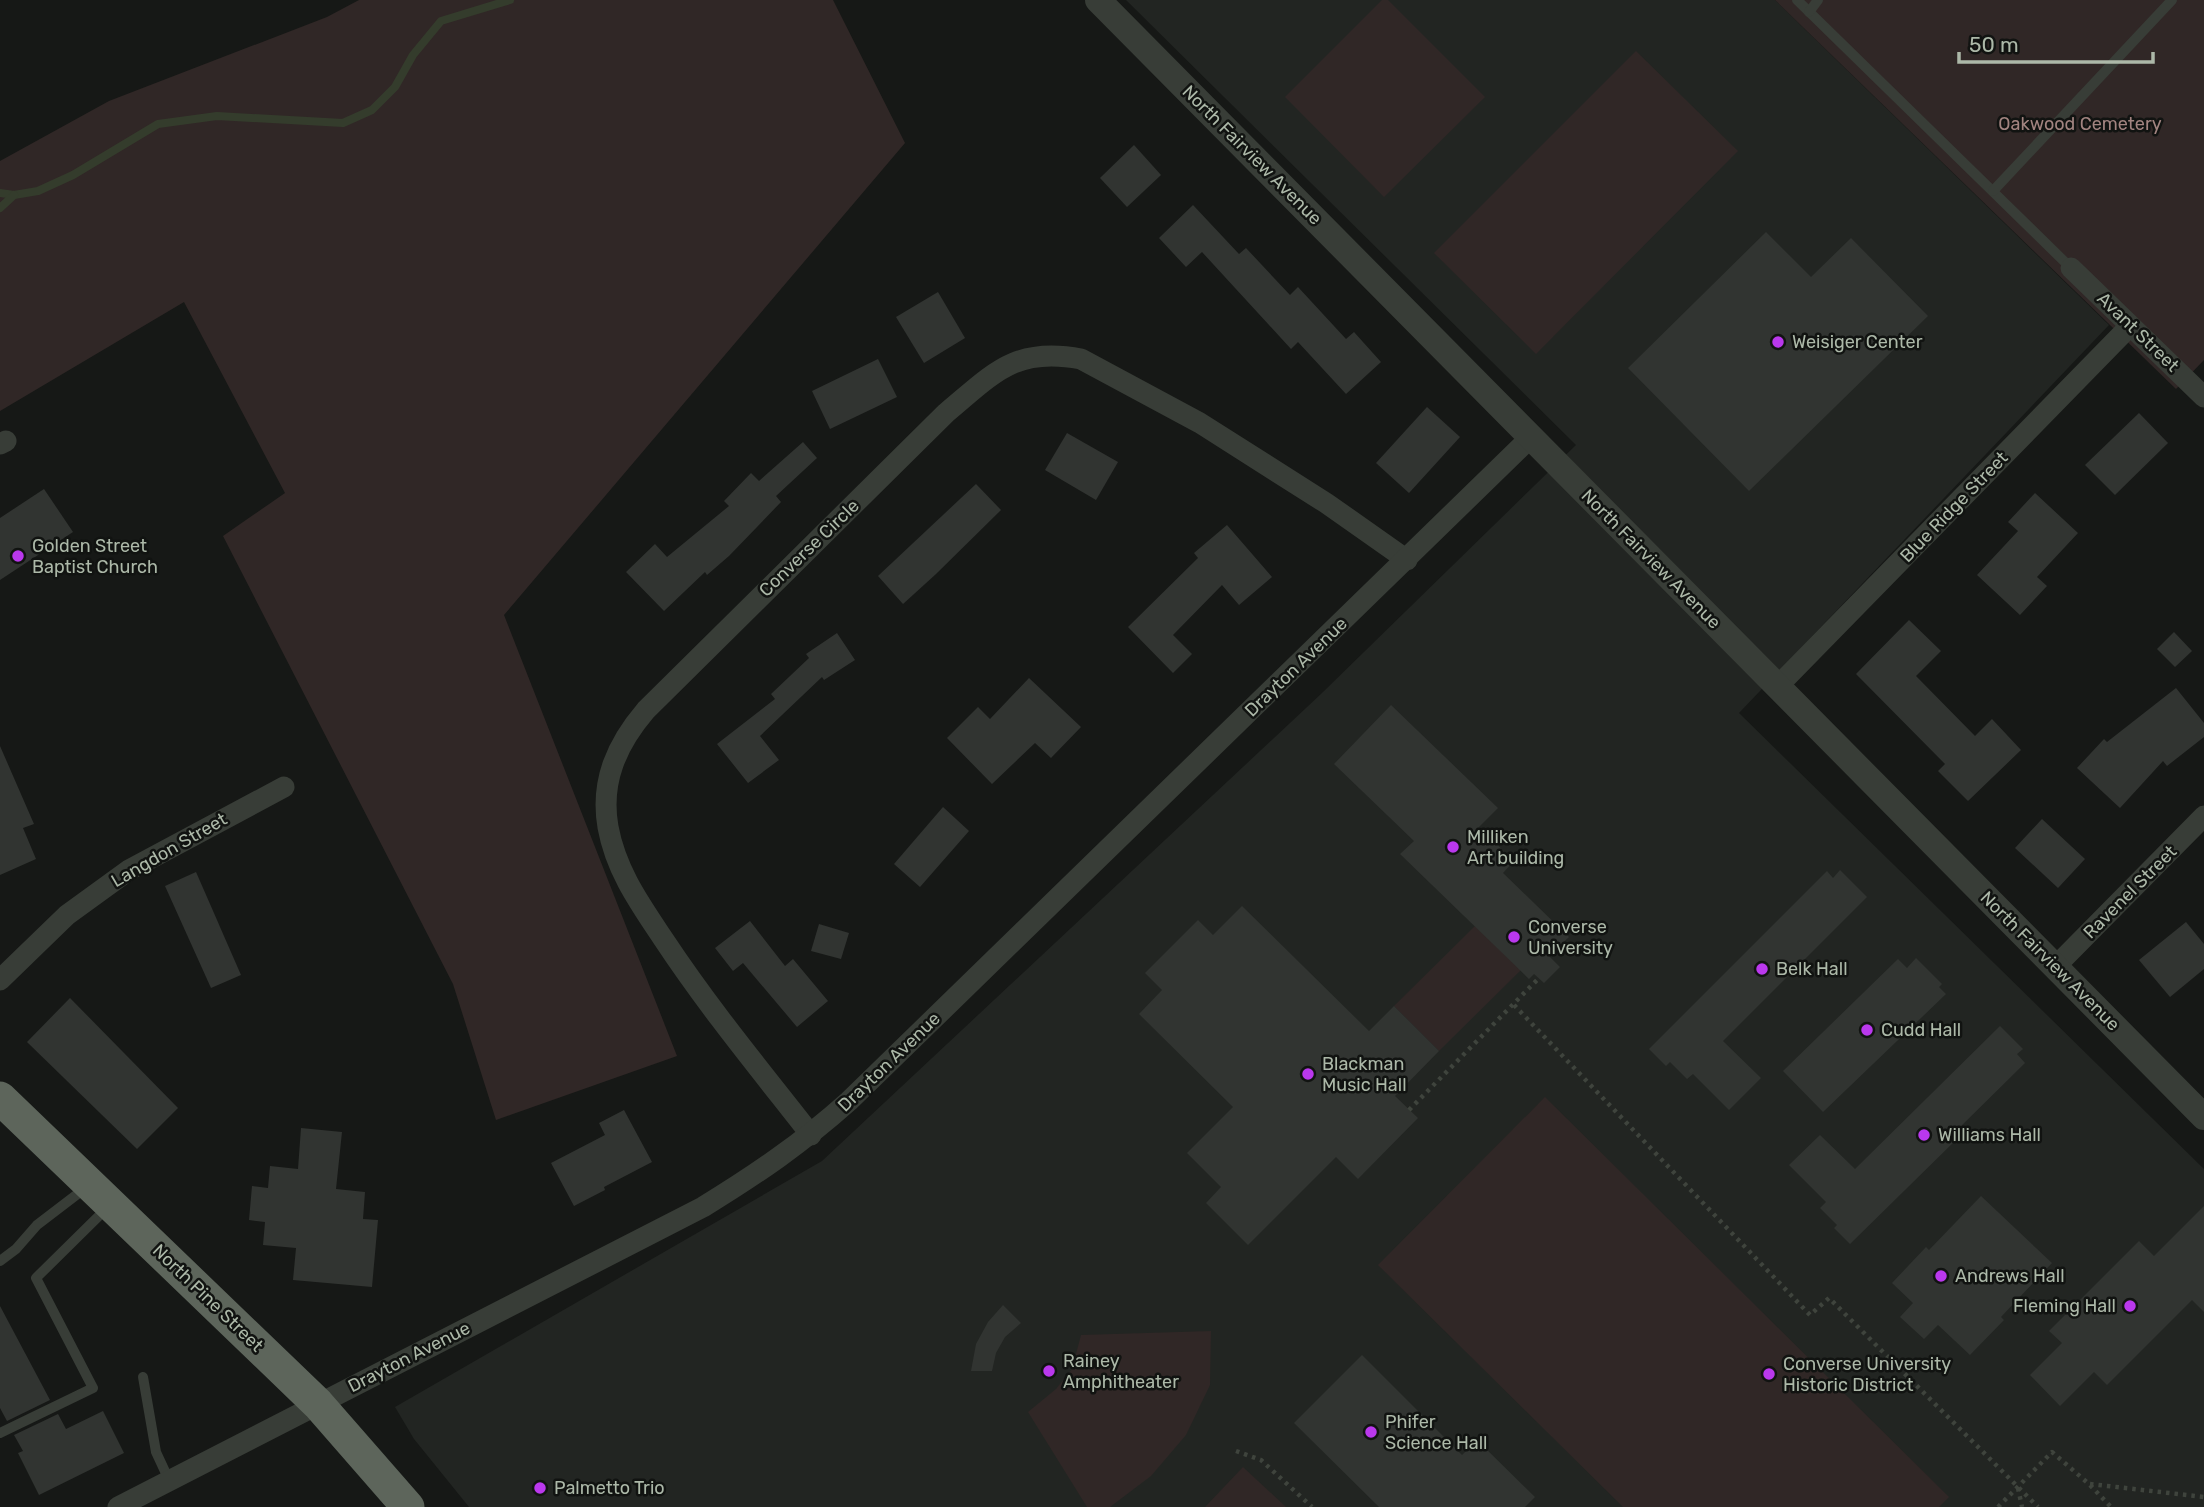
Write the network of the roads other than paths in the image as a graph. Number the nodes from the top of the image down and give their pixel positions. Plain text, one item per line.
1 (1098, 0) edge
2 (1797, 0) edge
3 (1818, 0) edge
4 (2172, 0) edge
5 (1808, 12) junction
6 (1993, 191) junction
7 (2071, 268) joint
8 (2130, 326) junction
9 (2199, 383) edge
10 (1531, 437) junction
11 (1407, 560) junction
12 (1777, 687) junction
13 (284, 787) dead end
14 (2204, 816) edge
15 (2056, 967) junction
16 (0, 980) edge
17 (0, 1098) edge
18 (2204, 1117) edge
19 (811, 1135) junction
20 (101, 1194) junction
21 (0, 1261) edge
22 (143, 1377) dead end
23 (318, 1404) junction
24 (0, 1433) edge
25 (169, 1480) junction
26 (117, 1507) edge
27 (408, 1507) edge

1 - 10 street, North Fairview Avenue
2 - 5 lane
3 - 5 lane
4 - 6 lane
5 - 6 lane
6 - 7 lane
7 - 8 street, Avant Street
8 - 9 street, Avant Street
8 - 12 street, Blue Ridge Street
10 - 11 street, Drayton Avenue
10 - 12 street, North Fairview Avenue
11 - 19 street, Drayton Avenue
11 - 19 street, Converse Circle
12 - 15 street, North Fairview Avenue
13 - 16 street, Langdon Street
14 - 15 street, Ravenel Street
15 - 18 street, North Fairview Avenue
17 - 20 highway, North Pine Street
19 - 23 street, Drayton Avenue
20 - 21 lane
20 - 23 highway, North Pine Street
20 - 24 lane
22 - 25 lane
23 - 25 street, Drayton Avenue
23 - 27 highway, North Pine Street
25 - 26 street, Drayton Avenue

